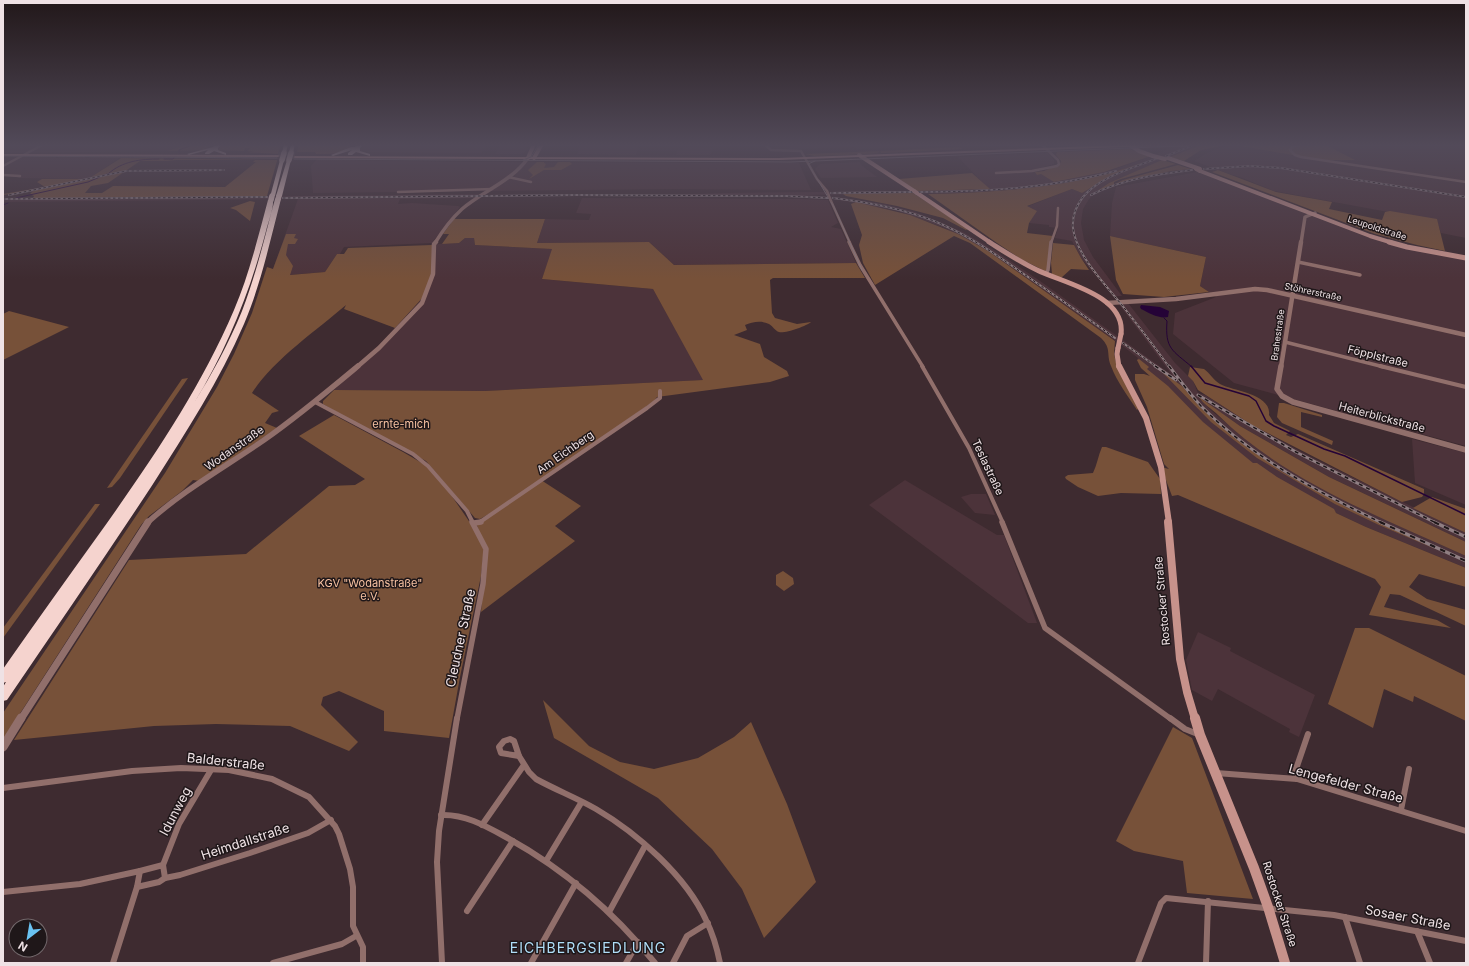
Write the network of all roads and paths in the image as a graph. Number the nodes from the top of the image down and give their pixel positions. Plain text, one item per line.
1 (276, 189) edge
2 (278, 189) edge
3 (489, 189) edge
4 (492, 189) edge
5 (825, 189) edge
6 (911, 189) edge
7 (1249, 189) edge
8 (1250, 189) edge
9 (398, 192) dead end
10 (275, 198) junction
11 (1058, 208) dead end
12 (1303, 210) junction
13 (1316, 214) junction
14 (1305, 218) junction
15 (1466, 257) edge
16 (1298, 262) junction
17 (1046, 273) junction
18 (1360, 275) dead end
19 (1293, 295) junction
20 (1104, 301) junction
21 (1466, 335) edge
22 (1285, 342) junction
23 (1466, 387) edge
24 (660, 391) dead end
25 (315, 402) junction
26 (1294, 402) joint
27 (1466, 450) edge
28 (474, 523) junction
29 (3, 678) edge
30 (3, 696) edge
31 (1308, 734) dead end
32 (1200, 735) junction
33 (3, 747) edge
34 (519, 756) dead end
35 (524, 765) junction
36 (1409, 769) dead end
37 (211, 770) junction
38 (1216, 773) junction
39 (1297, 779) junction
40 (3, 788) edge
41 (581, 803) junction
42 (1401, 810) junction
43 (441, 815) junction
44 (330, 820) junction
45 (482, 825) junction
46 (1466, 831) edge
47 (513, 841) junction
48 (645, 846) junction
49 (546, 861) junction
50 (163, 865) junction
51 (140, 871) junction
52 (165, 878) junction
53 (576, 883) junction
54 (137, 887) junction
55 (3, 892) edge
56 (1208, 901) junction
57 (1268, 907) junction
58 (466, 911) dead end
59 (609, 912) junction
60 (1345, 917) junction
61 (708, 923) junction
62 (1417, 930) junction
63 (356, 936) junction
64 (1466, 941) edge
65 (638, 942) junction
66 (112, 963) edge
67 (273, 963) edge
68 (363, 963) edge
69 (442, 963) edge
70 (531, 963) edge
71 (626, 963) edge
72 (655, 963) edge
73 (672, 963) edge
74 (720, 963) edge
75 (1138, 963) edge
76 (1206, 963) edge
77 (1285, 963) edge
78 (1360, 963) edge
79 (1430, 963) edge

1 - 10 highway
2 - 10 highway, bridge
3 - 9 street
4 - 25 street, Wodanstraße
5 - 32 street, Teslastraße, bridge
6 - 17 main road, Rostocker Straße
7 - 12 main road, Leupoldstraße
8 - 13 main road, Leupoldstraße
10 - 29 highway
10 - 30 highway
11 - 17 street
12 - 13 main road, Leupoldstraße
12 - 14 main road
13 - 14 street
13 - 15 main road, Leupoldstraße
14 - 16 street, Brahestraße
16 - 18 street
16 - 19 street, Brahestraße
17 - 20 main road, Rostocker Straße
19 - 20 street, Stöhrerstraße
19 - 21 street, Stöhrerstraße
19 - 22 street, Brahestraße
20 - 32 main road, Rostocker Straße, bridge
22 - 23 street, Föpplstraße
22 - 26 street, Brahestraße
24 - 28 street, Am Eichberg
25 - 28 street, Cleudner Straße
25 - 33 street, Wodanstraße
26 - 27 street, Heiterblickstraße
28 - 43 street, Cleudner Straße
31 - 39 street
32 - 38 main road, Rostocker Straße
34 - 35 street
35 - 41 street
35 - 45 street
36 - 42 street
37 - 40 street, Balderstraße
37 - 44 street, Balderstraße
37 - 50 street, Idunweg
38 - 39 street, Lengefelder Straße
38 - 57 main road, Rostocker Straße
39 - 42 street, Lengefelder Straße
41 - 48 street
41 - 49 street
42 - 46 street, Lengefelder Straße
43 - 45 street
43 - 69 street, Cleudner Straße
44 - 52 street, Heimdallstraße
44 - 63 street, Balderstraße
45 - 47 street
47 - 49 street
47 - 58 street
48 - 59 street
48 - 61 street
49 - 53 street
50 - 51 street
50 - 52 street
51 - 54 street
51 - 55 street
52 - 54 street, Heimdallstraße
53 - 59 street
53 - 70 street
54 - 66 street
56 - 57 street, Sosaer Straße
56 - 75 street, Sosaer Straße
56 - 76 street
57 - 60 street, Sosaer Straße
57 - 77 main road, Rostocker Straße
59 - 65 street
60 - 62 street, Sosaer Straße
60 - 78 street
61 - 73 street
61 - 74 street
62 - 64 street, Sosaer Straße
62 - 79 street
63 - 67 street
63 - 68 street, Balderstraße
65 - 71 street
65 - 72 street

